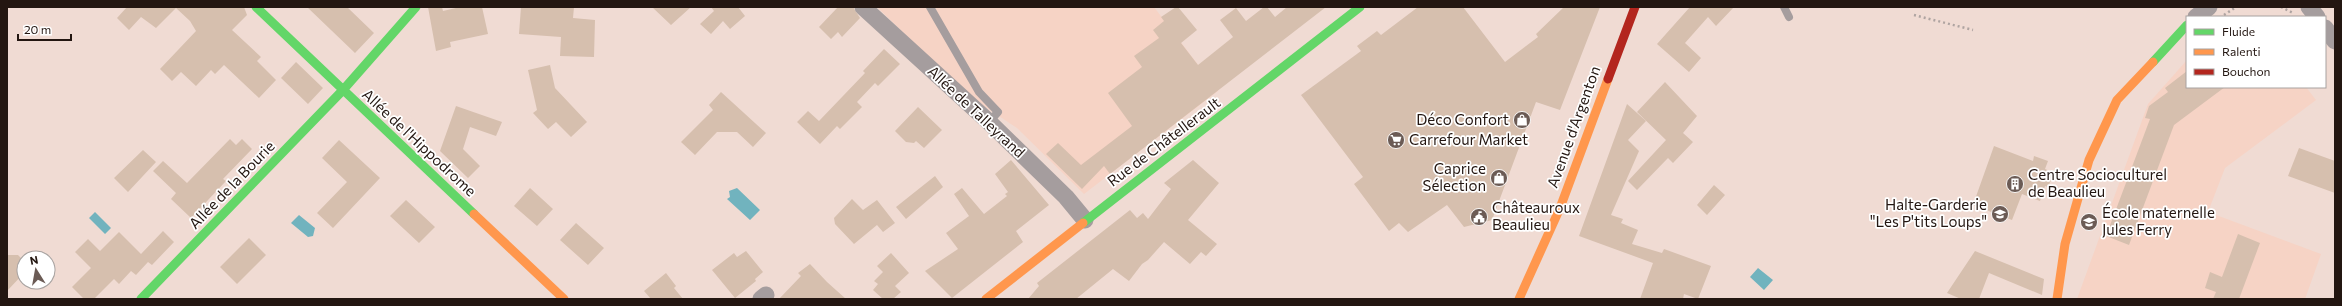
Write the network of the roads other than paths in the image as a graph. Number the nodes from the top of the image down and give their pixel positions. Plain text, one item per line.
1 (256, 7) edge
2 (416, 7) edge
3 (862, 7) edge
4 (930, 7) edge
5 (1360, 7) edge
6 (1634, 7) edge
7 (1784, 7) edge
8 (2209, 7) edge
9 (2309, 7) edge
10 (2197, 16) edge
11 (2316, 16) edge
12 (1789, 17) dead end
13 (2186, 26) edge
14 (2326, 29) edge
15 (2335, 41) edge
16 (343, 90) junction
17 (989, 122) junction
18 (1085, 220) junction
19 (141, 299) edge
20 (564, 299) edge
21 (986, 299) edge
22 (1519, 299) edge
23 (2057, 299) edge

1 - 16 street, Allée de l'Hippodrome
2 - 16 street, Allée de la Bourie
3 - 17 street, Allée de Talleyrand
4 - 17 lane
5 - 18 street, Rue de Châtellerault
6 - 22 street, Avenue d'Argenton
7 - 12 lane
8 - 10 street
9 - 11 street
13 - 23 street
14 - 15 street
16 - 19 street, Allée de la Bourie
16 - 20 street, Allée de l'Hippodrome
17 - 18 street, Allée de Talleyrand
18 - 21 street, Rue de Châtellerault

